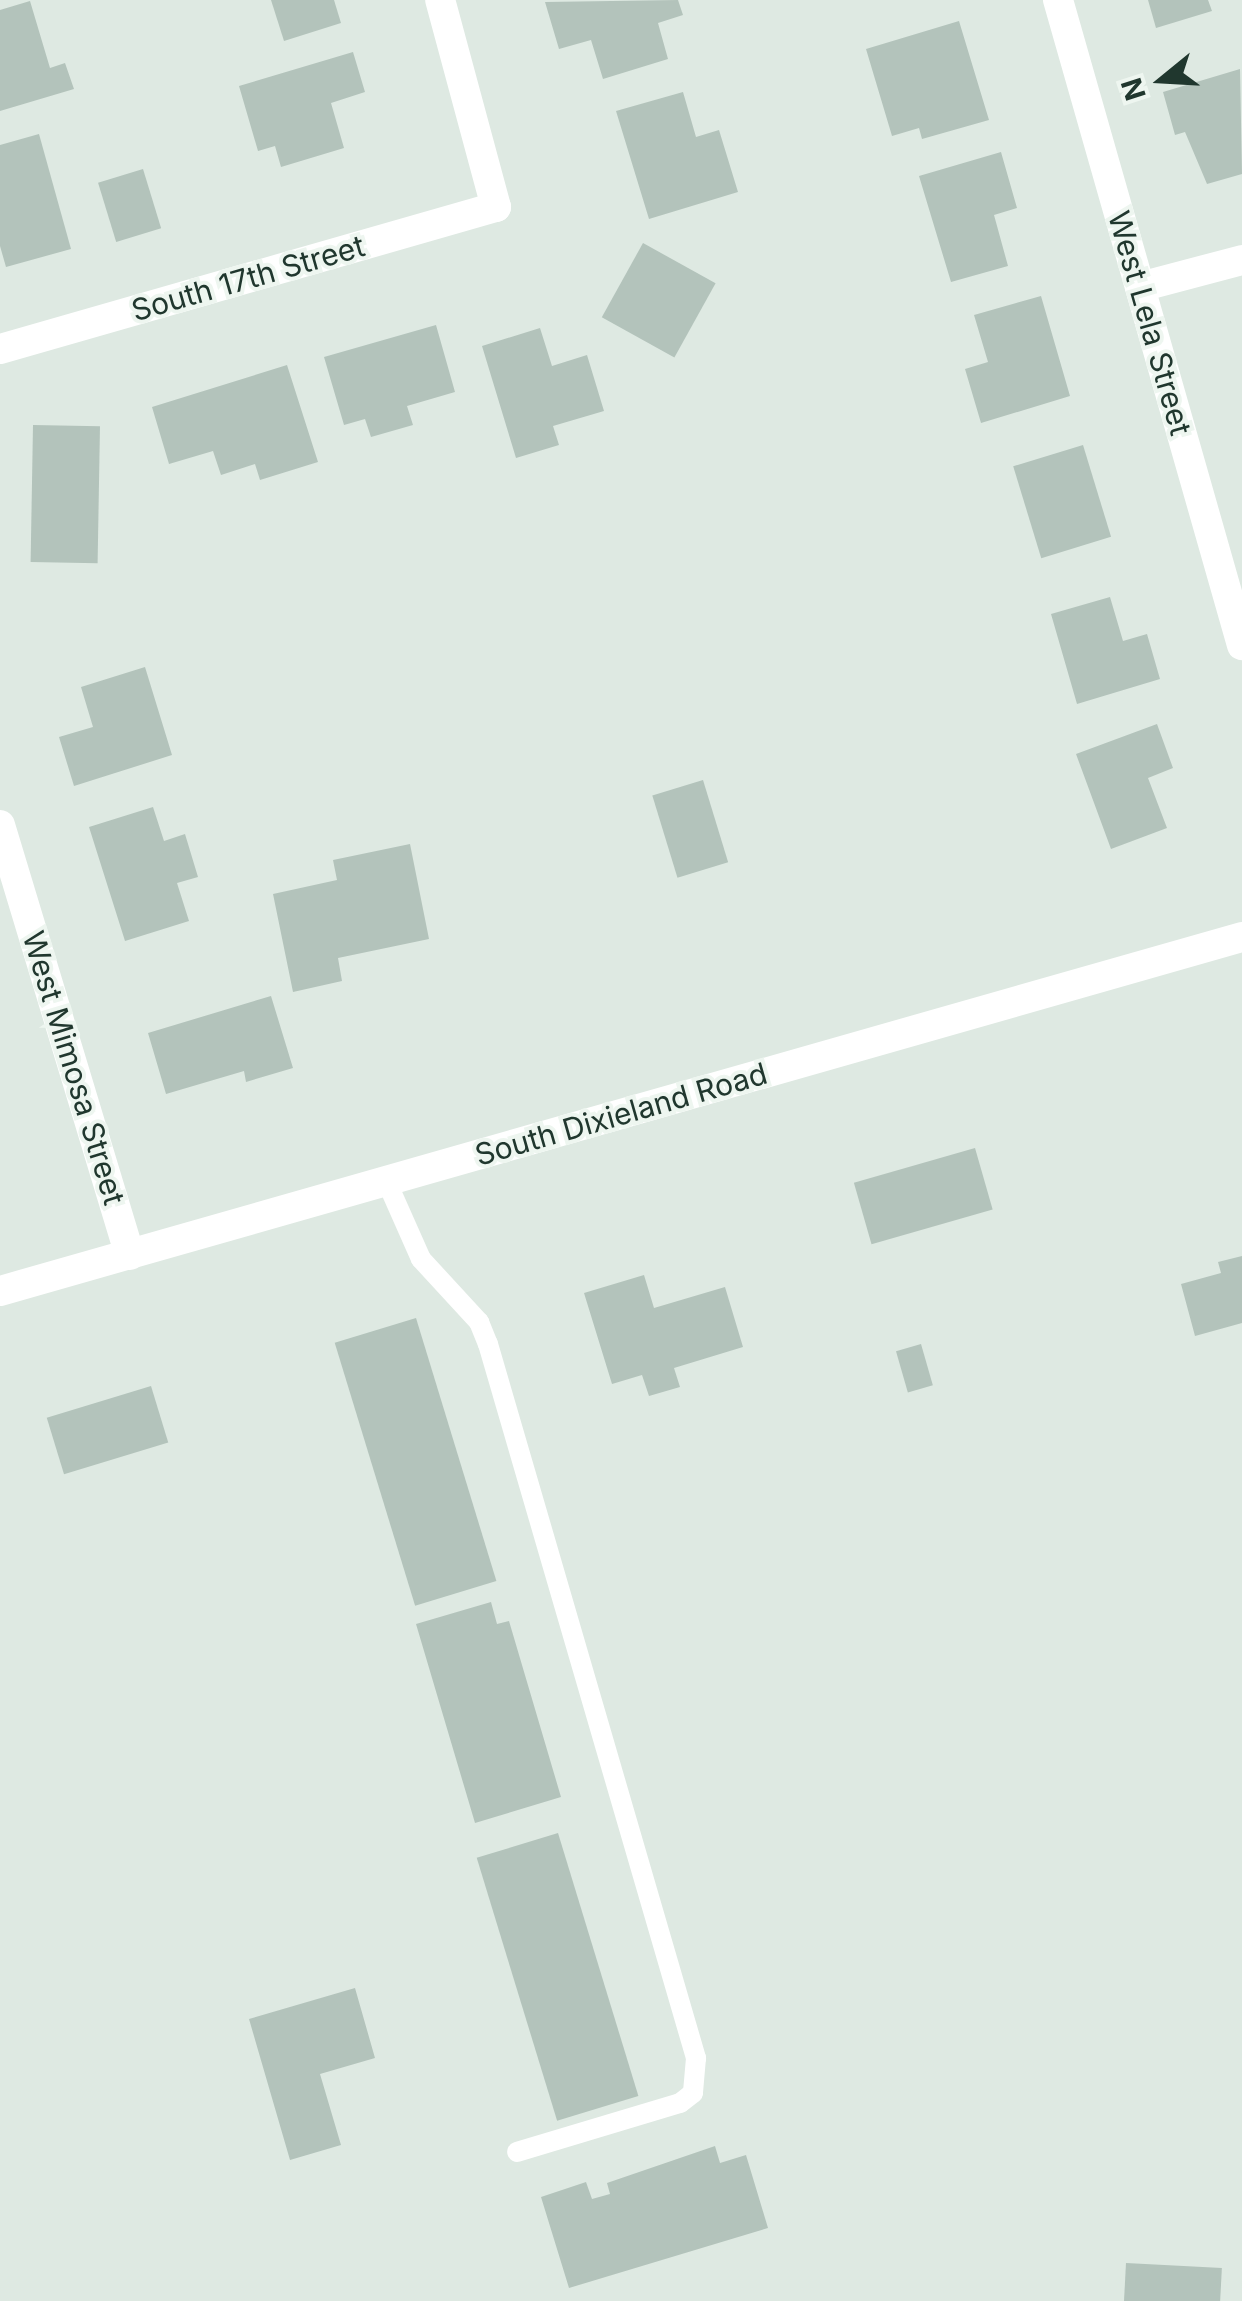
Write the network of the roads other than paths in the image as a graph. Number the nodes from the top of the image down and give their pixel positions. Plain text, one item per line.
1 (440, 0) edge
2 (1058, 0) edge
3 (1242, 260) edge
4 (1140, 287) junction
5 (0, 349) edge
6 (1242, 645) edge
7 (0, 825) edge
8 (1242, 937) edge
9 (386, 1180) junction
10 (130, 1255) junction
11 (0, 1291) edge
12 (518, 2152) dead end

1 - 5 street, South 17th Street
2 - 4 street, West Lela Street
3 - 4 street
4 - 6 street, West Lela Street
7 - 10 street, West Mimosa Street
8 - 9 street, South Dixieland Road
9 - 10 street, South Dixieland Road
9 - 12 lane
10 - 11 street, South Dixieland Road

